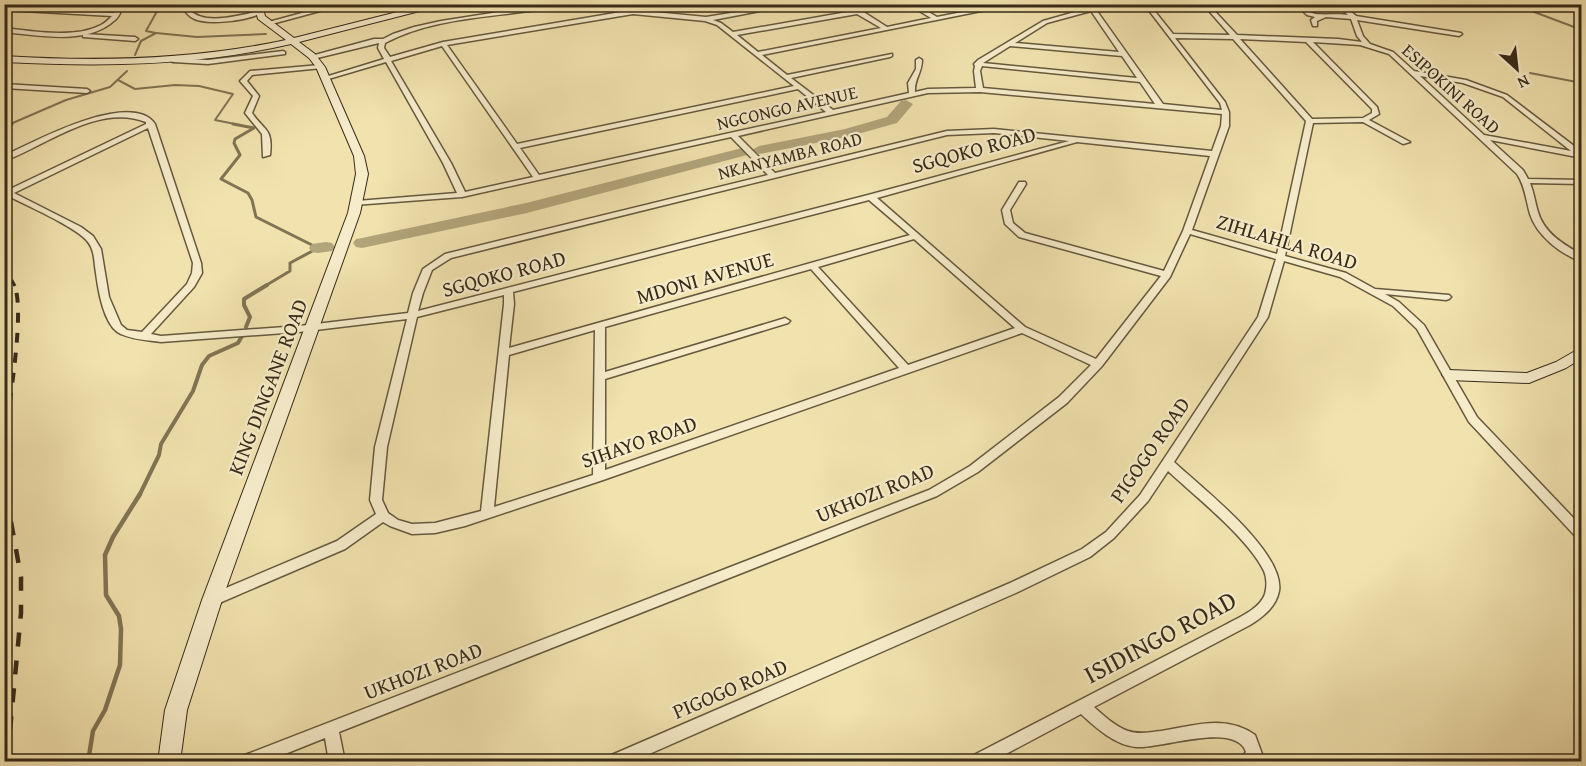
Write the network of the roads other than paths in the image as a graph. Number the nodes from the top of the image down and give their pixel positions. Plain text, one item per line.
1 (122, 4) edge
2 (190, 4) edge
3 (344, 4) edge
4 (443, 4) edge
5 (565, 4) edge
6 (625, 4) edge
7 (846, 4) edge
8 (910, 4) edge
9 (975, 4) edge
10 (1014, 4) edge
11 (1146, 4) edge
12 (1205, 4) edge
13 (1297, 4) edge
14 (1338, 4) edge
15 (1091, 7) edge
16 (4, 8) edge
17 (258, 9) edge
18 (760, 9) dead end
19 (986, 10) junction
20 (633, 12) junction
21 (857, 12) junction
22 (117, 15) junction
23 (1353, 16) junction
24 (1320, 17) junction
25 (706, 19) junction
26 (936, 19) junction
27 (268, 23) junction
28 (1315, 25) dead end
29 (886, 29) junction
30 (4, 30) edge
31 (63, 34) junction
32 (734, 34) junction
33 (1459, 34) dead end
34 (1171, 36) junction
35 (1234, 36) junction
36 (135, 39) dead end
37 (1308, 40) junction
38 (384, 41) junction
39 (443, 44) junction
40 (1009, 44) junction
41 (1368, 45) junction
42 (288, 47) junction
43 (757, 54) junction
44 (1125, 54) junction
45 (890, 55) dead end
46 (4, 59) edge
47 (173, 60) junction
48 (387, 60) junction
49 (919, 60) dead end
50 (977, 64) junction
51 (319, 67) junction
52 (1414, 72) junction
53 (785, 77) junction
54 (1142, 80) junction
55 (4, 86) edge
56 (798, 87) junction
57 (980, 90) junction
58 (87, 92) dead end
59 (912, 95) junction
60 (1161, 106) junction
61 (831, 112) junction
62 (1226, 112) junction
63 (1364, 120) junction
64 (1310, 121) junction
65 (151, 124) junction
66 (733, 135) junction
67 (1482, 137) junction
68 (1080, 140) junction
69 (1406, 141) dead end
70 (517, 146) junction
71 (1216, 154) junction
72 (266, 155) dead end
73 (1580, 155) edge
74 (4, 159) edge
75 (773, 175) junction
76 (538, 179) junction
77 (1527, 181) junction
78 (1581, 182) edge
79 (1022, 184) dead end
80 (6, 192) edge
81 (462, 195) junction
82 (871, 197) junction
83 (357, 203) junction
84 (1187, 231) junction
85 (917, 236) junction
86 (1280, 256) junction
87 (1581, 258) edge
88 (813, 266) junction
89 (1167, 275) junction
90 (508, 291) junction
91 (1375, 291) junction
92 (1446, 297) dead end
93 (414, 315) junction
94 (785, 321) dead end
95 (313, 328) junction
96 (600, 328) junction
97 (1022, 329) junction
98 (143, 337) junction
99 (1581, 351) edge
100 (503, 353) junction
101 (1098, 364) junction
102 (905, 369) junction
103 (1449, 375) junction
104 (600, 377) junction
105 (1167, 464) junction
106 (599, 477) junction
107 (487, 514) junction
108 (383, 516) junction
109 (1579, 531) edge
110 (212, 600) junction
111 (1082, 706) junction
112 (331, 728) junction
113 (169, 762) edge
114 (245, 762) edge
115 (337, 762) edge
116 (612, 762) edge
117 (975, 762) edge
118 (1246, 762) edge

1 - 22 street
2 - 17 street
3 - 27 street
4 - 42 street
5 - 38 street
6 - 20 street
7 - 21 street
8 - 26 street
9 - 19 street
10 - 19 street
11 - 34 street
12 - 35 street
13 - 24 street
14 - 23 street
15 - 40 street
15 - 44 street
16 - 22 street
17 - 27 street, KING DINGANE ROAD
18 - 25 street
19 - 26 street
20 - 25 street
20 - 39 street
21 - 29 street
21 - 32 street
22 - 31 street
23 - 24 street
23 - 33 street
23 - 41 street
24 - 28 street
25 - 32 street
26 - 29 street
27 - 42 street, KING DINGANE ROAD
29 - 43 street
30 - 31 street
31 - 36 street
32 - 43 street
34 - 35 street, ESIPOKINI ROAD
34 - 62 street
35 - 37 street, ESIPOKINI ROAD
35 - 64 street
37 - 41 street, ESIPOKINI ROAD
37 - 63 street
38 - 48 street
38 - 51 street
39 - 48 street
39 - 70 street
40 - 44 street
40 - 50 street
41 - 52 street, ESIPOKINI ROAD
42 - 47 street
42 - 47 street
42 - 51 street, KING DINGANE ROAD
43 - 53 street
44 - 54 street
45 - 53 street
46 - 47 street
48 - 51 street
48 - 81 street
49 - 59 street
50 - 54 street
50 - 57 street
51 - 72 street
51 - 83 street, KING DINGANE ROAD
52 - 67 street, ESIPOKINI ROAD
52 - 73 street
53 - 56 street
54 - 60 street
55 - 58 street
56 - 61 street
56 - 70 street
57 - 59 street, NGCONGO AVENUE
57 - 60 street, NGCONGO AVENUE
59 - 61 street, NGCONGO AVENUE
60 - 62 street, NGCONGO AVENUE
61 - 66 street, NGCONGO AVENUE
62 - 71 street, UKHOZI ROAD
63 - 64 street
63 - 69 street
64 - 86 street, PIGOGO ROAD
65 - 74 street
65 - 80 street
65 - 98 street
66 - 75 street
66 - 76 street, NGCONGO AVENUE
67 - 73 street
67 - 77 street, ESIPOKINI ROAD
68 - 71 street, NKANYAMBA ROAD
68 - 75 street, NKANYAMBA ROAD
68 - 82 street, SGQOKO ROAD
70 - 76 street
71 - 84 street, UKHOZI ROAD
75 - 93 street, NKANYAMBA ROAD
76 - 81 street, NGCONGO AVENUE
77 - 78 street
77 - 87 street
79 - 89 street
80 - 98 street, SGQOKO ROAD
81 - 83 street, NGCONGO AVENUE
82 - 85 street
82 - 90 street, SGQOKO ROAD
83 - 95 street, KING DINGANE ROAD
84 - 86 street, ZIHLAHLA ROAD
84 - 89 street, UKHOZI ROAD
85 - 88 street, MDONI AVENUE
85 - 97 street
86 - 91 street, ZIHLAHLA ROAD
86 - 105 street, PIGOGO ROAD
88 - 96 street, MDONI AVENUE
88 - 102 street
89 - 101 street, UKHOZI ROAD
90 - 93 street, SGQOKO ROAD
90 - 100 street
91 - 92 street
91 - 103 street, ZIHLAHLA ROAD
93 - 95 street, SGQOKO ROAD
93 - 108 street
94 - 104 street
95 - 98 street, SGQOKO ROAD
95 - 110 street, KING DINGANE ROAD
96 - 100 street, MDONI AVENUE
96 - 104 street
97 - 101 street
97 - 102 street, SIHAYO ROAD
99 - 103 street
100 - 107 street
101 - 112 street, UKHOZI ROAD
102 - 106 street, SIHAYO ROAD
103 - 109 street, ZIHLAHLA ROAD
104 - 106 street
105 - 111 street, ISIDINGO ROAD
105 - 116 street, PIGOGO ROAD
106 - 107 street, SIHAYO ROAD
107 - 108 street, SIHAYO ROAD
108 - 110 street
110 - 113 street, KING DINGANE ROAD
111 - 117 street, ISIDINGO ROAD
111 - 118 street
112 - 114 street, UKHOZI ROAD
112 - 115 street

